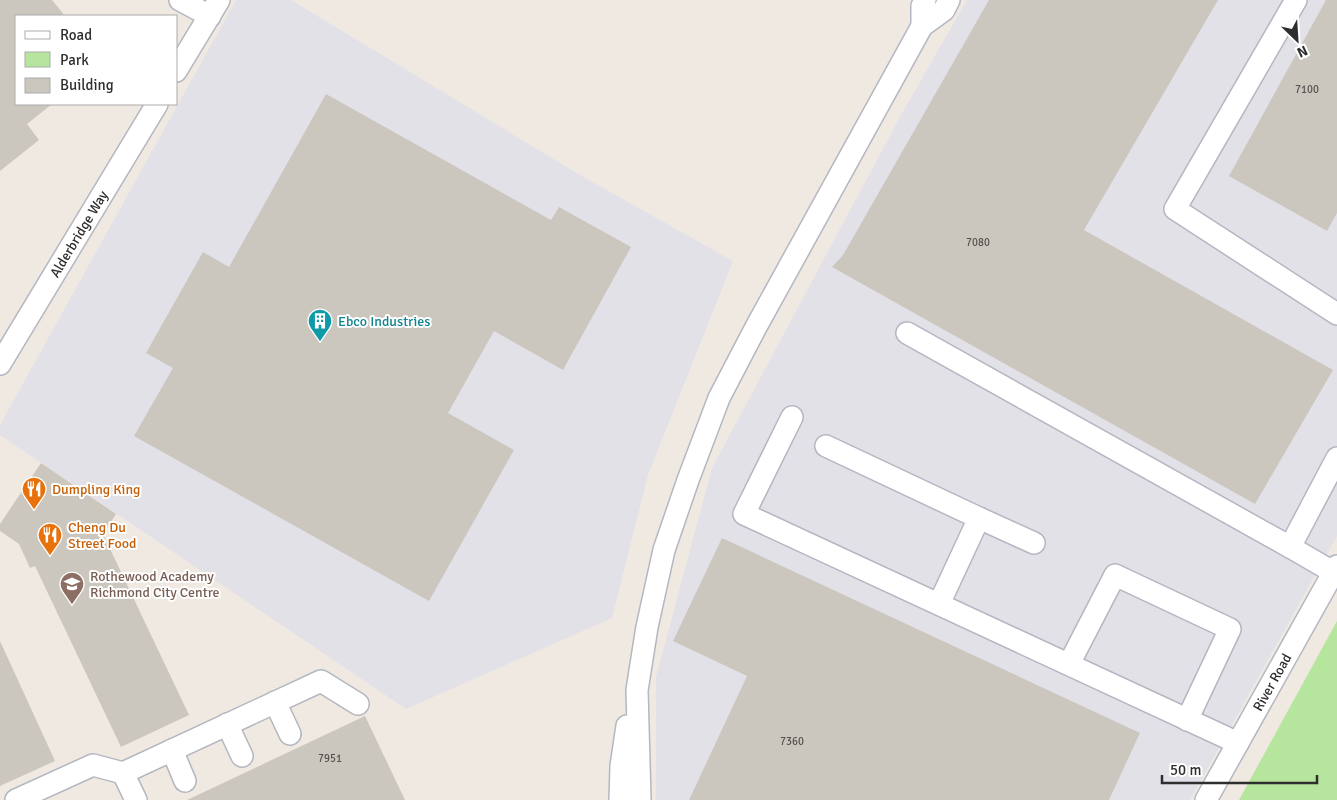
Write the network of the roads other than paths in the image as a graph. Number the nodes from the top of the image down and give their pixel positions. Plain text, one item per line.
1 (180, 0) edge
2 (925, 0) edge
3 (950, 0) edge
4 (1296, 0) edge
5 (214, 8) edge
6 (922, 26) junction
7 (178, 68) edge
8 (156, 105) edge
9 (1337, 314) edge
10 (907, 333) dead end
11 (0, 364) edge
12 (792, 418) dead end
13 (826, 446) dead end
14 (1337, 458) edge
15 (979, 518) junction
16 (1034, 543) dead end
17 (1290, 547) junction
18 (1335, 569) edge
19 (939, 604) junction
20 (1069, 664) junction
21 (637, 690) junction
22 (275, 702) junction
23 (358, 704) dead end
24 (1187, 720) junction
25 (227, 724) junction
26 (290, 734) dead end
27 (1238, 743) junction
28 (172, 750) junction
29 (242, 756) dead end
30 (123, 773) junction
31 (186, 781) dead end
32 (16, 800) edge
33 (136, 800) edge
34 (620, 800) edge
35 (640, 800) edge
36 (1206, 800) edge

1 - 5 street
2 - 6 street
3 - 6 street
4 - 9 street
5 - 7 street
6 - 21 street
8 - 11 street, Alderbridge Way
10 - 17 street
12 - 19 street
13 - 15 street
14 - 17 street
15 - 16 street
15 - 19 street
17 - 18 street
18 - 27 street, River Road
19 - 20 street
20 - 24 street
20 - 24 street
21 - 34 street
21 - 35 street
22 - 23 street
22 - 25 street
22 - 26 street
24 - 27 street
25 - 28 street
25 - 29 street
27 - 36 street, River Road
28 - 30 street
28 - 31 street
30 - 32 street
30 - 33 street

